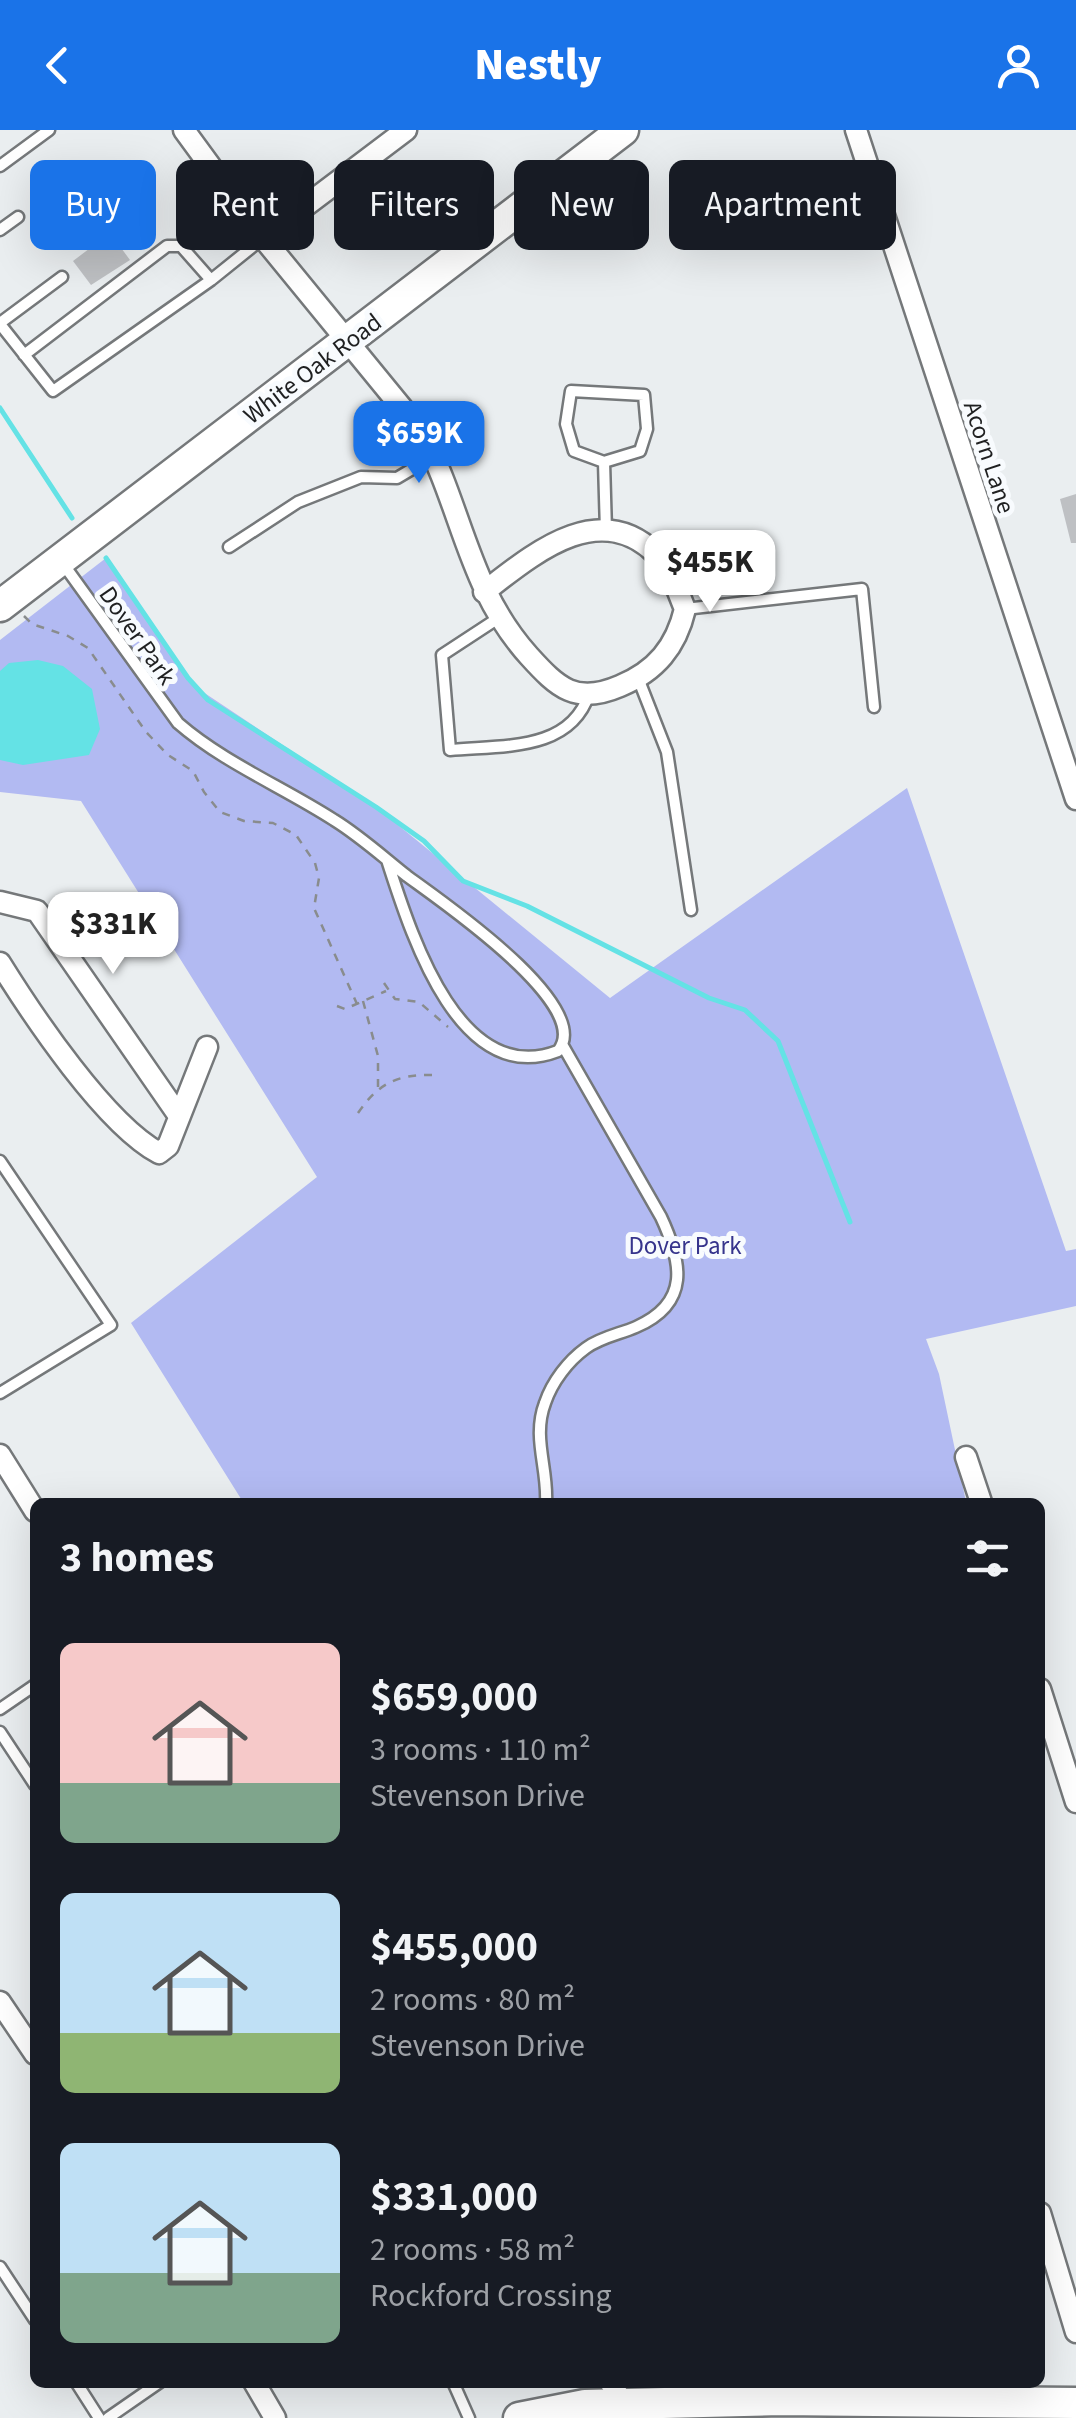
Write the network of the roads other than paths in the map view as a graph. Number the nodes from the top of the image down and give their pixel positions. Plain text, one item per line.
1 (49, 130) edge
2 (184, 130) edge
3 (406, 130) edge
4 (624, 130) edge
5 (856, 130) edge
6 (206, 160) edge
7 (0, 166) edge
8 (314, 199) edge
9 (18, 217) dead end
10 (0, 230) edge
11 (248, 250) edge
12 (272, 250) edge
13 (62, 278) dead end
14 (211, 280) junction
15 (0, 323) edge
16 (345, 342) junction
17 (24, 355) junction
18 (434, 456) junction
19 (604, 462) junction
20 (606, 531) junction
21 (229, 547) dead end
22 (60, 560) junction
23 (484, 592) junction
24 (686, 608) junction
25 (11, 610) edge
26 (500, 617) junction
27 (638, 678) junction
28 (589, 694) junction
29 (874, 707) dead end
30 (1076, 799) edge
31 (387, 860) junction
32 (0, 902) edge
33 (691, 910) dead end
34 (0, 963) edge
35 (207, 1046) dead end
36 (563, 1046) junction
37 (180, 1116) junction
38 (0, 1161) edge
39 (0, 1393) edge
40 (0, 1454) edge
41 (966, 1457) dead end
42 (546, 1498) edge
43 (979, 1498) edge
44 (30, 1503) edge
45 (30, 1688) edge
46 (1045, 1705) edge
47 (0, 1709) edge
48 (0, 1732) edge
49 (30, 1777) edge
50 (1076, 1802) edge
51 (0, 2002) edge
52 (30, 2047) edge
53 (1045, 2230) edge
54 (0, 2267) edge
55 (30, 2312) edge
56 (1076, 2332) edge
57 (80, 2388) edge
58 (151, 2388) edge
59 (257, 2388) edge
60 (455, 2388) edge
61 (617, 2393) edge
62 (1076, 2403) edge
63 (1004, 2410) edge
64 (100, 2418) edge
65 (108, 2418) edge
66 (274, 2418) edge
67 (468, 2418) edge
68 (518, 2418) edge

1 - 7 lane
2 - 6 street
3 - 8 street
4 - 16 street, White Oak Road
5 - 30 street, Acorn Lane
9 - 10 lane
11 - 14 lane
12 - 16 street
13 - 15 lane
14 - 17 lane
14 - 17 lane
15 - 17 lane
16 - 18 street
16 - 22 street, White Oak Road
18 - 21 lane
18 - 23 street
19 - 19 lane
19 - 20 lane
20 - 23 street
20 - 24 street
22 - 25 street, White Oak Road
22 - 31 lane, Dover Park
23 - 26 street
24 - 27 street
24 - 29 lane
26 - 28 street
26 - 28 lane
27 - 28 street
27 - 33 lane
31 - 36 lane, Dover Park
31 - 36 lane
32 - 37 street
34 - 37 street
35 - 37 street
36 - 42 lane, Dover Park
38 - 39 lane
40 - 44 street
41 - 43 street
45 - 47 lane
46 - 50 street
48 - 49 lane
51 - 52 street
53 - 56 street
54 - 55 lane
57 - 64 lane
58 - 65 lane
59 - 66 street
60 - 67 lane
61 - 63 street
61 - 68 street
62 - 63 street

